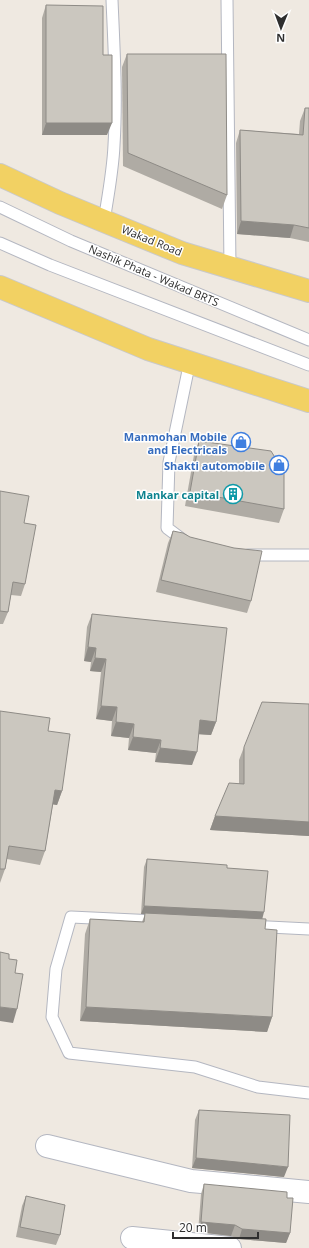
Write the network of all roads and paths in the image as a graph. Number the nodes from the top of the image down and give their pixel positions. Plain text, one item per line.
1 (112, 0) edge
2 (227, 0) edge
3 (0, 175) edge
4 (0, 208) edge
5 (104, 221) junction
6 (0, 243) edge
7 (230, 268) junction
8 (0, 287) edge
9 (309, 291) edge
10 (309, 340) edge
11 (190, 362) junction
12 (309, 365) edge
13 (309, 401) edge
14 (195, 545) edge
15 (238, 554) edge
16 (309, 555) edge
17 (166, 922) edge
18 (238, 926) edge
19 (309, 929) edge
20 (309, 1093) edge
21 (47, 1146) dead end
22 (309, 1192) edge
23 (132, 1238) dead end
24 (230, 1248) edge

1 - 5 lane
2 - 7 lane
3 - 5 main road, Wakad Road
4 - 10 lane, Nashik Phata - Wakad BRTS
5 - 7 main road, Wakad Road
6 - 12 lane
7 - 9 main road, Wakad Road
8 - 11 main road
11 - 13 main road
11 - 14 lane
15 - 16 lane
17 - 20 lane
18 - 19 lane
21 - 22 street
23 - 24 street

